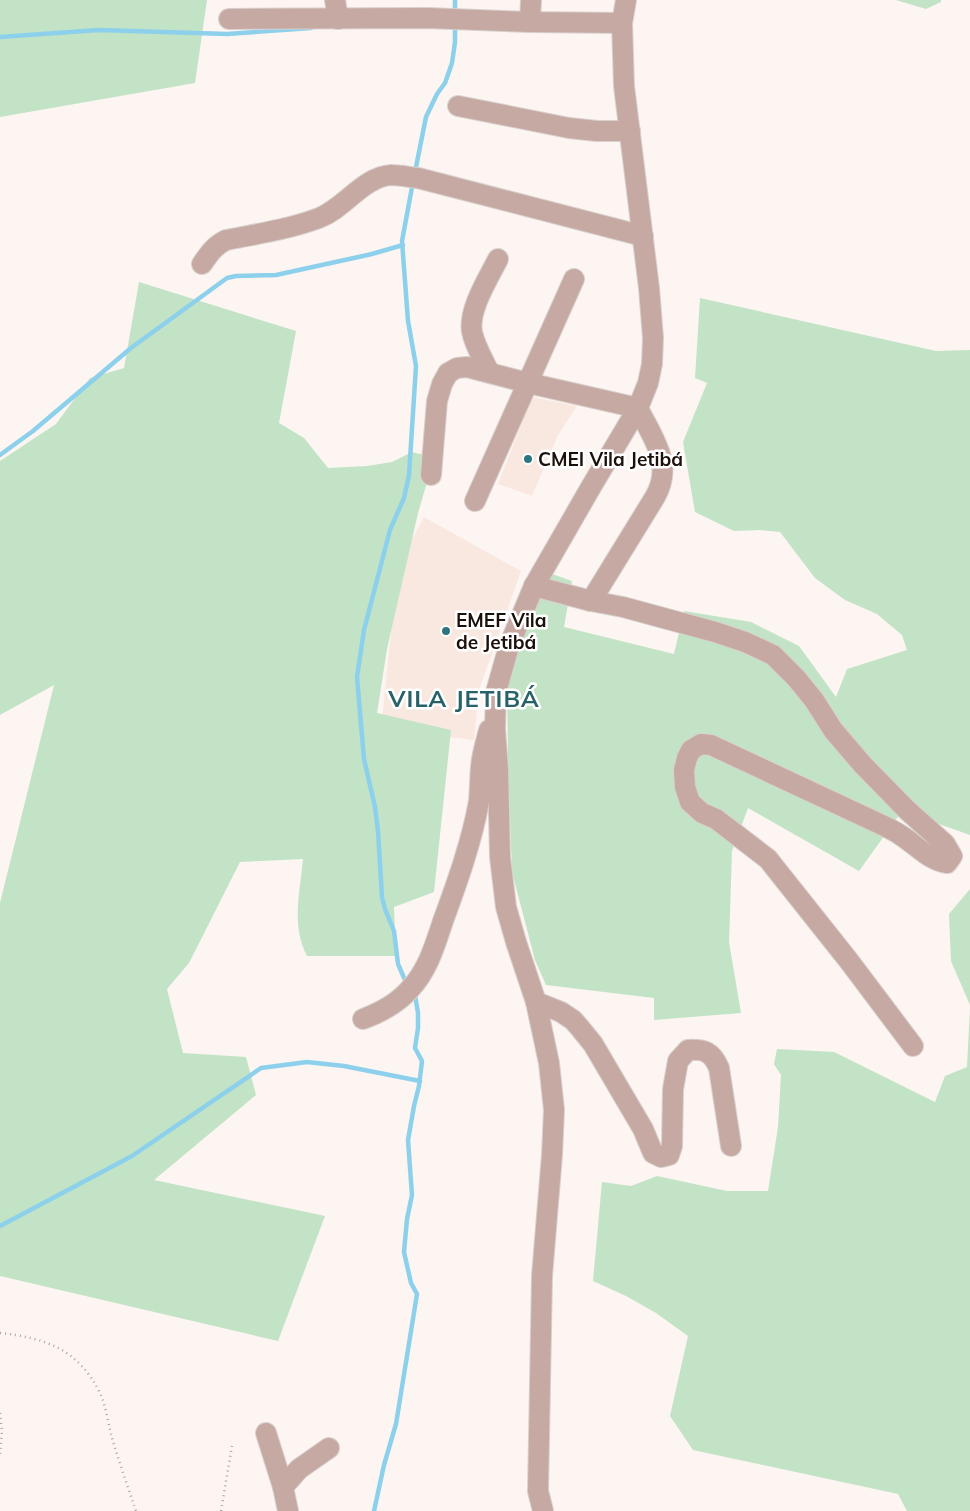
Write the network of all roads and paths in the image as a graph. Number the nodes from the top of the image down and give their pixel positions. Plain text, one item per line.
1 (531, 0) edge
2 (626, 0) edge
3 (426, 9) edge
4 (337, 10) edge
5 (229, 19) dead end
6 (530, 22) junction
7 (622, 23) junction
8 (458, 106) dead end
9 (630, 131) junction
10 (642, 236) junction
11 (498, 259) dead end
12 (202, 264) dead end
13 (574, 279) dead end
14 (489, 372) junction
15 (528, 383) junction
16 (638, 408) junction
17 (431, 475) dead end
18 (475, 501) dead end
19 (534, 586) junction
20 (591, 601) junction
21 (496, 692) junction
22 (536, 1002) junction
23 (362, 1019) dead end
24 (913, 1046) dead end
25 (730, 1146) dead end
26 (0, 1333) edge
27 (0, 1412) edge
28 (266, 1433) dead end
29 (232, 1446) dead end
30 (329, 1448) dead end
31 (0, 1455) edge
32 (283, 1487) junction
33 (538, 1491) junction
34 (136, 1511) edge
35 (221, 1511) edge
36 (288, 1511) edge
37 (536, 1511) edge
38 (543, 1511) edge

1 - 6 street
2 - 7 street
3 - 4 street
3 - 6 street
4 - 5 street
6 - 7 street
7 - 9 street
8 - 9 street
9 - 10 street
10 - 12 street
10 - 16 street
11 - 14 street
13 - 15 street
14 - 15 street
14 - 17 street
15 - 16 street
15 - 18 street
16 - 19 street
16 - 20 street
19 - 20 street
19 - 21 street
20 - 24 street
21 - 22 street
21 - 23 street
22 - 25 street
22 - 33 street
26 - 34 path
27 - 31 path
28 - 32 street
29 - 35 path
30 - 32 street
32 - 36 street
33 - 37 street
33 - 38 street

